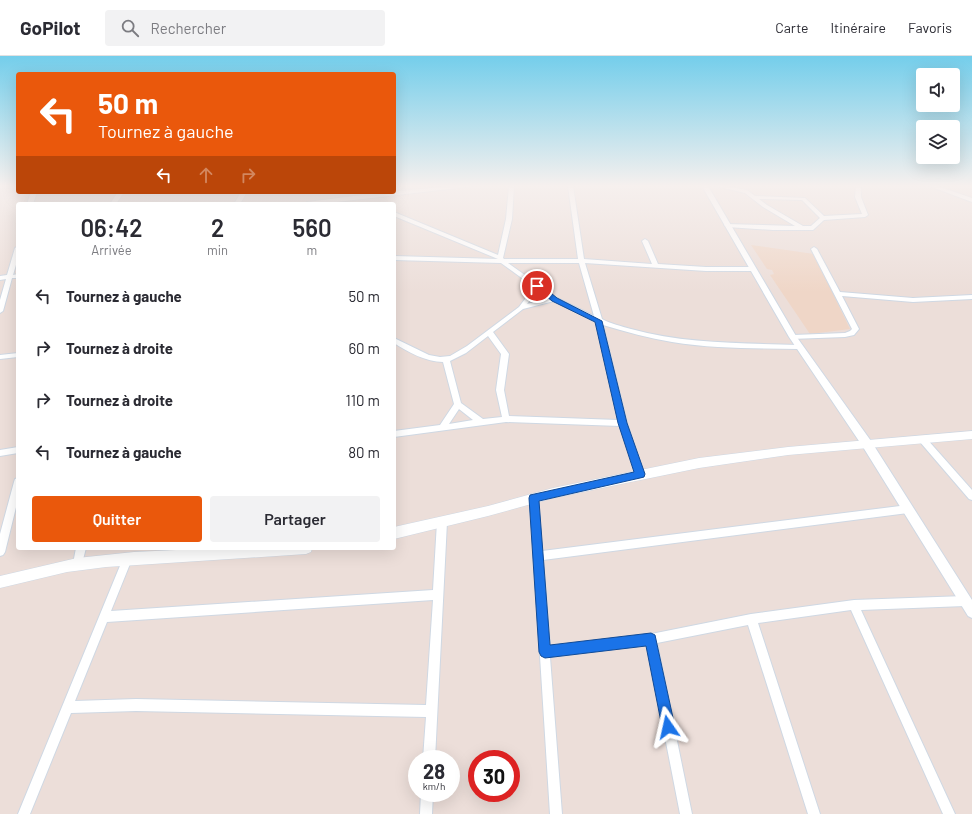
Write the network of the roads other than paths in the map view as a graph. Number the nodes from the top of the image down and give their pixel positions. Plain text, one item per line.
1 (412, 221) edge
2 (509, 221) edge
3 (575, 221) edge
4 (725, 221) edge
5 (791, 221) edge
6 (818, 221) edge
7 (727, 225) junction
8 (803, 229) junction
9 (645, 241) dead end
10 (814, 249) dead end
11 (16, 255) edge
12 (396, 258) edge
13 (501, 259) junction
14 (581, 261) junction
15 (656, 265) junction
16 (752, 269) junction
17 (16, 276) edge
18 (10, 277) junction
19 (0, 278) edge
20 (538, 286) junction
21 (837, 294) junction
22 (972, 297) edge
23 (555, 299) junction
24 (521, 308) junction
25 (0, 311) edge
26 (599, 321) junction
27 (489, 332) junction
28 (793, 337) junction
29 (396, 341) edge
30 (799, 347) junction
31 (16, 355) edge
32 (0, 357) edge
33 (446, 359) junction
34 (458, 404) junction
35 (506, 419) junction
36 (481, 422) junction
37 (622, 423) junction
38 (443, 427) junction
39 (396, 434) edge
40 (972, 435) edge
41 (923, 440) junction
42 (867, 444) junction
43 (16, 450) edge
44 (0, 453) edge
45 (640, 474) junction
46 (16, 490) edge
47 (972, 496) edge
48 (534, 498) junction
49 (908, 509) junction
50 (442, 522) junction
51 (396, 533) edge
52 (81, 550) edge
53 (287, 550) edge
54 (0, 552) edge
55 (538, 556) junction
56 (127, 559) junction
57 (78, 564) junction
58 (2, 584) edge
59 (438, 595) junction
60 (965, 601) junction
61 (854, 605) junction
62 (972, 612) edge
63 (104, 617) junction
64 (751, 619) junction
65 (651, 639) junction
66 (545, 652) junction
67 (67, 707) junction
68 (431, 711) junction
69 (429, 750) edge
70 (427, 802) edge
71 (24, 814) edge
72 (426, 814) edge
73 (556, 814) edge
74 (686, 814) edge
75 (814, 814) edge
76 (949, 814) edge

1 - 13 street
2 - 13 street
3 - 14 street
4 - 7 street
5 - 8 street
6 - 8 street
7 - 8 street
7 - 16 street
9 - 15 street
10 - 21 street
11 - 18 street
12 - 13 street
13 - 14 street
13 - 20 street
14 - 15 street
14 - 26 street
15 - 16 street
16 - 28 street
17 - 18 street
18 - 19 street
18 - 25 street
20 - 23 street
20 - 24 street
21 - 22 street
21 - 28 street
23 - 24 street
23 - 26 street
24 - 27 street
26 - 30 street
26 - 37 street
27 - 33 street
27 - 35 street
28 - 30 street
29 - 33 street
30 - 42 street
31 - 32 street
33 - 34 street
34 - 36 street
34 - 38 street
35 - 36 street
35 - 37 street
36 - 38 street
37 - 45 street
38 - 39 street
40 - 41 main road
41 - 42 main road
41 - 47 street
42 - 45 main road
42 - 49 street
43 - 44 street
45 - 48 main road
46 - 54 street
48 - 50 main road
48 - 55 street
49 - 55 street
49 - 60 street
50 - 51 main road
50 - 59 street
52 - 57 street
53 - 56 main road
55 - 66 street
56 - 57 main road
56 - 63 street
57 - 58 main road
59 - 63 street
59 - 68 street
60 - 61 street
60 - 62 street
61 - 64 street
61 - 76 street
63 - 67 street
64 - 65 street
64 - 75 street
65 - 66 street
65 - 74 street
66 - 73 street
67 - 68 street
67 - 71 street
68 - 69 street
70 - 72 street

